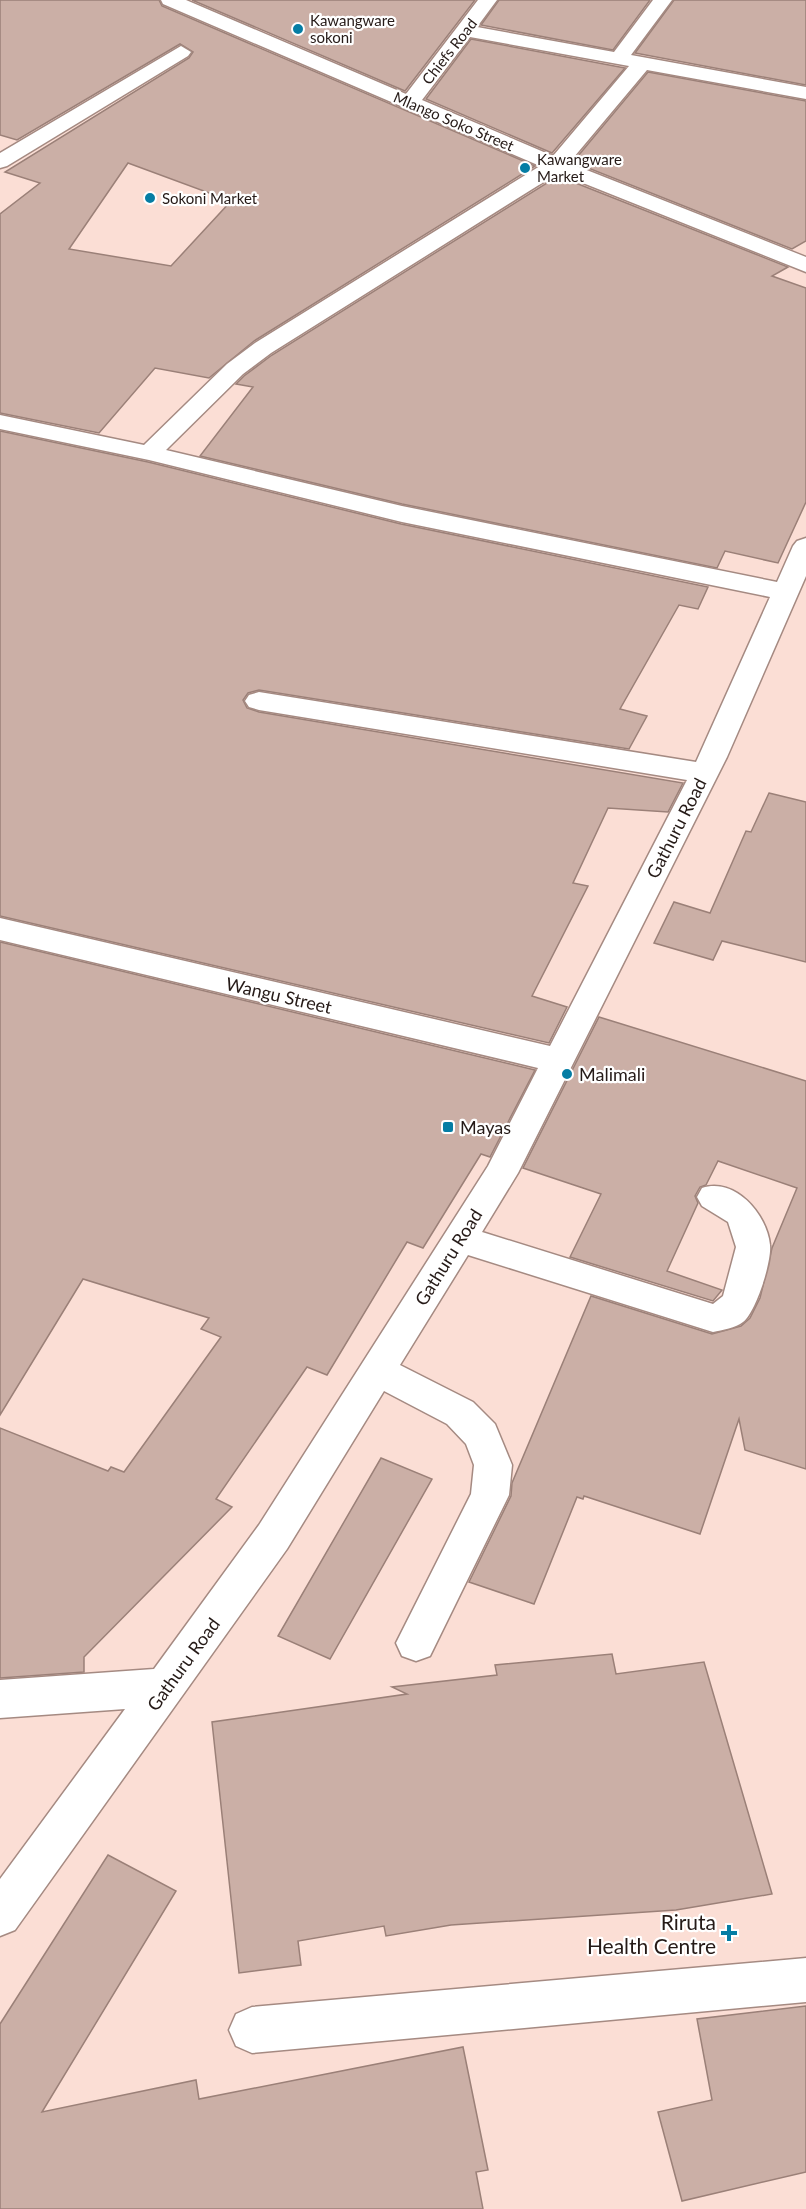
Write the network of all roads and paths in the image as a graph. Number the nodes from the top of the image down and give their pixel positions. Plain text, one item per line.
1 (170, 0) edge
2 (488, 0) edge
3 (663, 0) edge
4 (465, 30) junction
5 (181, 52) dead end
6 (620, 57) junction
7 (644, 61) junction
8 (806, 93) edge
9 (410, 102) junction
10 (0, 162) edge
11 (556, 165) junction
12 (806, 265) edge
13 (0, 422) edge
14 (149, 453) junction
15 (806, 546) edge
16 (785, 592) junction
17 (259, 701) dead end
18 (704, 773) junction
19 (0, 929) edge
20 (559, 1059) junction
21 (714, 1197) dead end
22 (460, 1239) junction
23 (376, 1370) junction
24 (416, 1643) dead end
25 (167, 1687) junction
26 (0, 1699) edge
27 (0, 1915) edge
28 (806, 1980) edge
29 (252, 2030) dead end

1 - 9 street, Mlango Soko Street
2 - 4 street, Chiefs Road
3 - 6 street
4 - 6 street
4 - 9 street, Chiefs Road
5 - 10 street
6 - 7 street
7 - 8 street
7 - 11 street
9 - 11 street, Mlango Soko Street
11 - 12 street, Mlango Soko Street
11 - 14 street
13 - 14 street
14 - 16 street
15 - 16 street, Gathuru Road
16 - 18 street, Gathuru Road
17 - 18 street
18 - 20 street, Gathuru Road
19 - 20 street, Wangu Street
20 - 22 street, Gathuru Road
21 - 22 street
22 - 23 street, Gathuru Road
23 - 24 street
23 - 25 street, Gathuru Road
25 - 26 street
25 - 27 street, Gathuru Road
28 - 29 street

